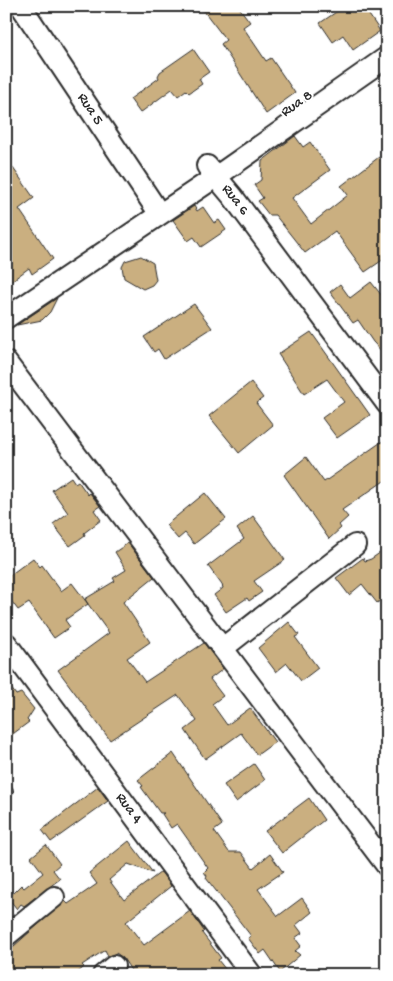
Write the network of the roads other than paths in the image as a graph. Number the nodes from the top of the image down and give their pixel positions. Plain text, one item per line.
1 (21, 6) edge
2 (387, 42) edge
3 (387, 57) edge
4 (212, 171) junction
5 (156, 208) junction
6 (6, 302) edge
7 (6, 318) edge
8 (6, 362) edge
9 (387, 404) edge
10 (355, 545) dead end
11 (6, 643) edge
12 (222, 648) junction
13 (387, 866) edge
14 (54, 897) dead end
15 (6, 936) edge
16 (251, 974) edge

1 - 5 street, Rua 5
2 - 4 street, Rua 8
3 - 4 street, Rua 8
4 - 5 street, Rua 6
4 - 9 street, Rua 6
5 - 6 street, Rua 6
5 - 7 street, Rua 6
8 - 12 street
10 - 12 street
11 - 16 street, Rua 4
12 - 13 street
14 - 15 street

